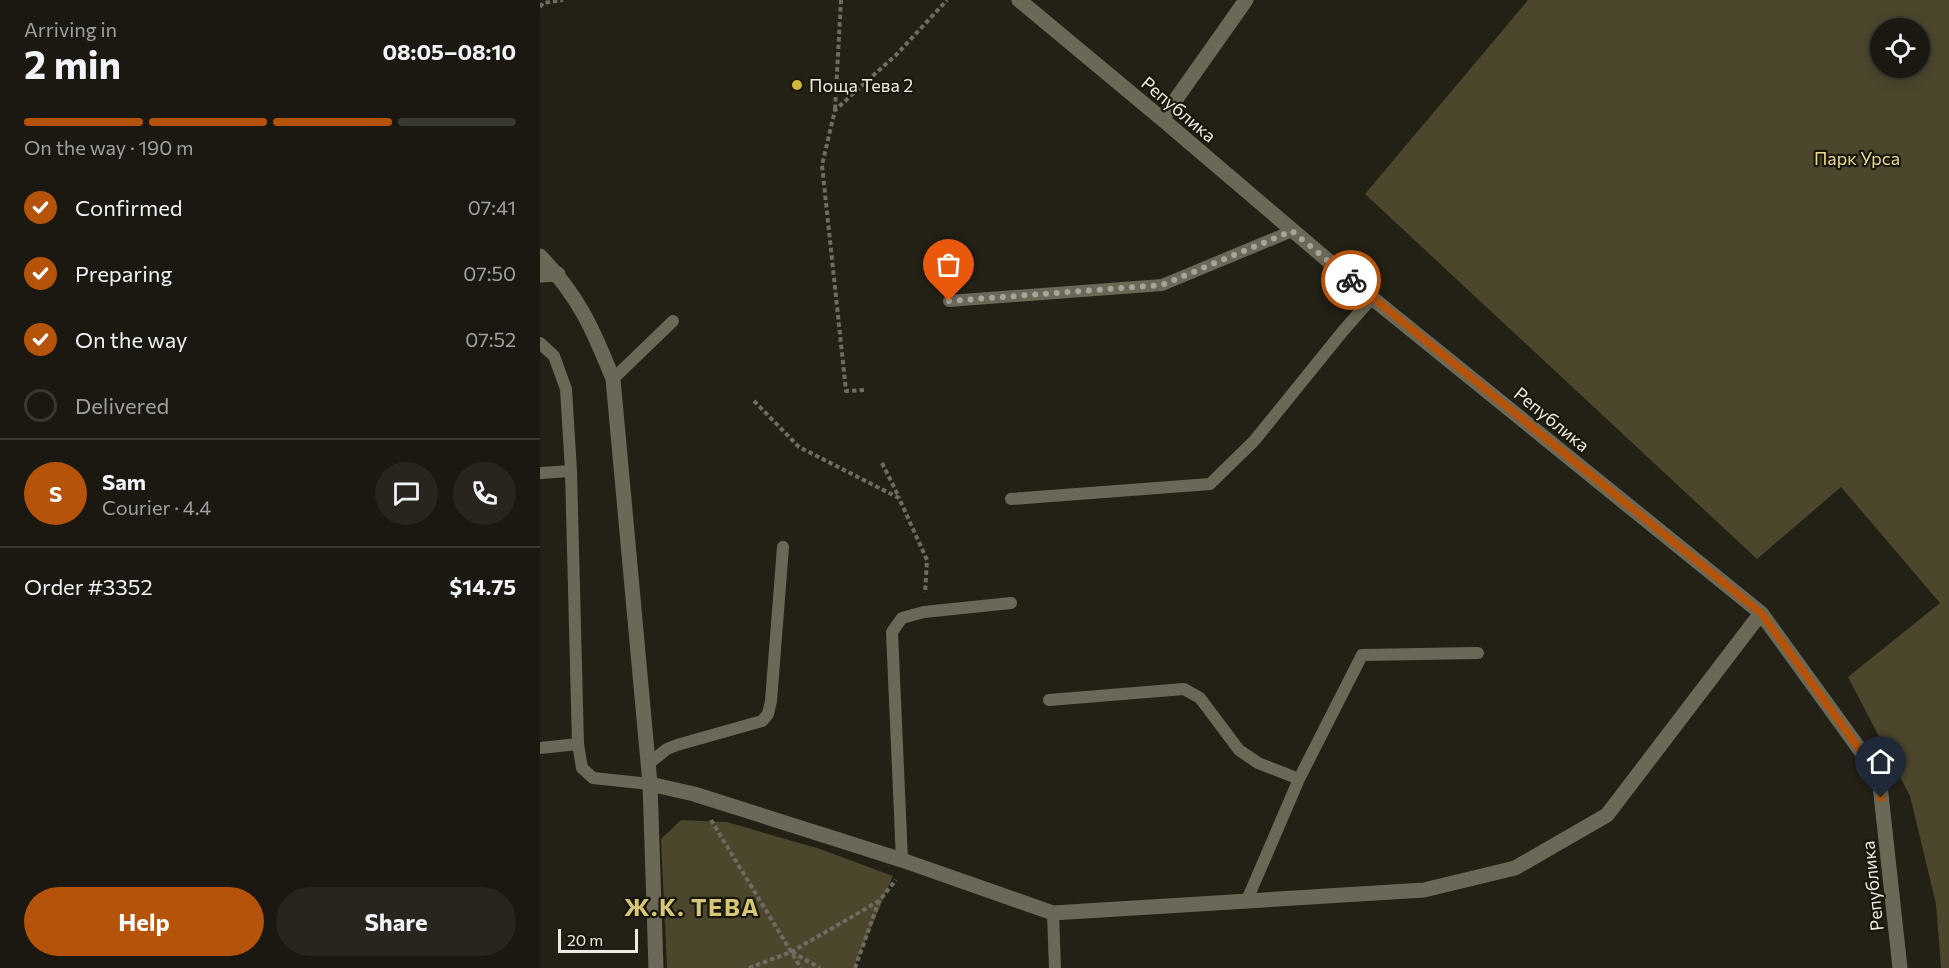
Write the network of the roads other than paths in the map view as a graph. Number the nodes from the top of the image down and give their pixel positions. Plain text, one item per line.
1 (1019, 0) edge
2 (1246, 0) edge
3 (1162, 118) junction
4 (1292, 231) junction
5 (540, 256) edge
6 (558, 274) junction
7 (540, 275) edge
8 (1372, 298) junction
9 (949, 301) dead end
10 (673, 321) dead end
11 (540, 343) edge
12 (613, 378) junction
13 (570, 471) junction
14 (540, 473) edge
15 (1011, 500) dead end
16 (783, 547) dead end
17 (1011, 603) dead end
18 (1761, 613) junction
19 (1478, 653) dead end
20 (1049, 700) dead end
21 (578, 744) junction
22 (540, 748) edge
23 (648, 764) junction
24 (1299, 779) junction
25 (650, 784) junction
26 (905, 862) junction
27 (1247, 900) junction
28 (1053, 913) junction
29 (656, 968) edge
30 (1055, 968) edge
31 (1900, 968) edge

1 - 3 street, Република
2 - 3 street
3 - 4 street, Република
4 - 8 street, Република
4 - 9 lane
5 - 6 street
6 - 7 street
6 - 12 street
8 - 15 lane
8 - 18 street, Република
10 - 12 lane
11 - 13 lane
12 - 23 street
13 - 14 lane
13 - 21 lane
16 - 23 lane
17 - 26 lane
18 - 27 street
18 - 31 street, Република
19 - 24 lane
20 - 24 lane
21 - 22 lane
21 - 25 lane
23 - 25 street
24 - 27 lane
25 - 26 street
25 - 29 street
26 - 28 street
27 - 28 street
28 - 30 lane

